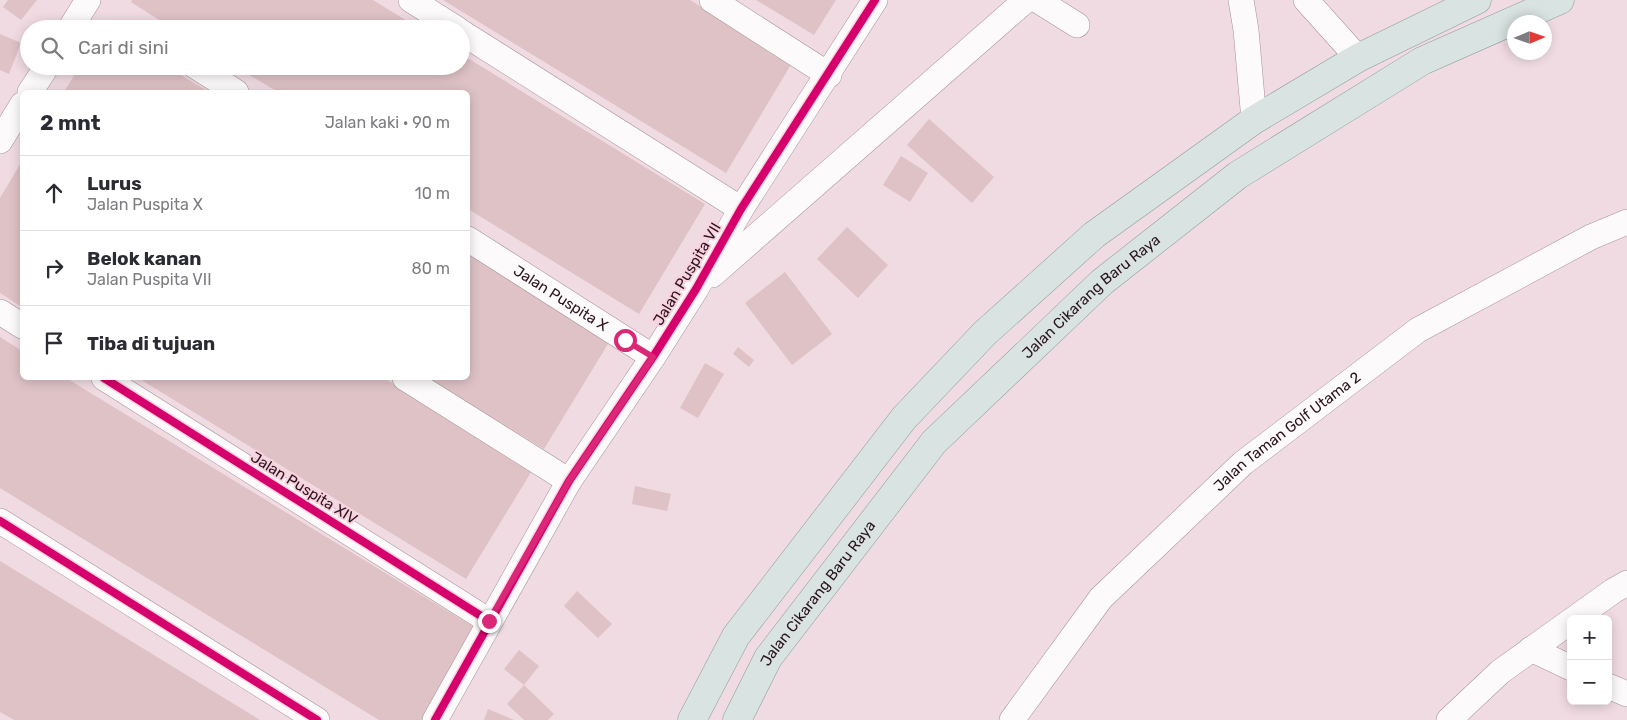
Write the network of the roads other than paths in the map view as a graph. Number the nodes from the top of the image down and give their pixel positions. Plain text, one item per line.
1 (88, 0) edge
2 (411, 0) edge
3 (712, 0) edge
4 (875, 0) edge
5 (1026, 0) edge
6 (1037, 0) edge
7 (1241, 0) edge
8 (1306, 0) edge
9 (1477, 0) edge
10 (1560, 0) edge
11 (76, 20) edge
12 (442, 20) edge
13 (1077, 25) dead end
14 (470, 38) edge
15 (1358, 58) junction
16 (41, 75) edge
17 (209, 75) edge
18 (828, 75) junction
19 (31, 90) edge
20 (233, 90) edge
21 (20, 109) edge
22 (1254, 120) junction
23 (8, 132) edge
24 (742, 209) junction
25 (1627, 222) edge
26 (470, 241) edge
27 (696, 289) junction
28 (0, 312) edge
29 (20, 325) edge
30 (653, 357) junction
31 (107, 380) edge
32 (408, 380) edge
33 (569, 481) junction
34 (0, 521) edge
35 (1627, 583) edge
36 (1580, 615) edge
37 (489, 621) junction
38 (1567, 624) edge
39 (1531, 649) junction
40 (1567, 666) edge
41 (1612, 688) edge
42 (1627, 694) edge
43 (318, 720) edge
44 (435, 720) edge
45 (692, 720) edge
46 (737, 720) edge
47 (1012, 720) edge
48 (1449, 720) edge

1 - 11 street
2 - 12 street
3 - 18 street
4 - 18 street, Jalan Puspita VII
5 - 27 street, Jalan Puspita VII
6 - 13 street
7 - 22 street
8 - 15 street
9 - 15 main road
10 - 46 main road, Jalan Cikarang Baru Raya
14 - 24 street
15 - 22 main road
16 - 19 street
17 - 20 street
18 - 24 street, Jalan Puspita VII
21 - 23 street
22 - 45 main road
24 - 27 street, Jalan Puspita VII
25 - 47 street, Jalan Taman Golf Utama 2
26 - 30 street, Jalan Puspita X
27 - 30 street, Jalan Puspita VII
28 - 29 street
30 - 33 street, Jalan Puspita VII
31 - 37 street, Jalan Puspita XIV
32 - 33 street
33 - 37 street, Jalan Puspita VII
34 - 43 street
35 - 36 street
37 - 44 street, Jalan Puspita VII
38 - 39 street
39 - 40 street
39 - 48 street
41 - 42 street

